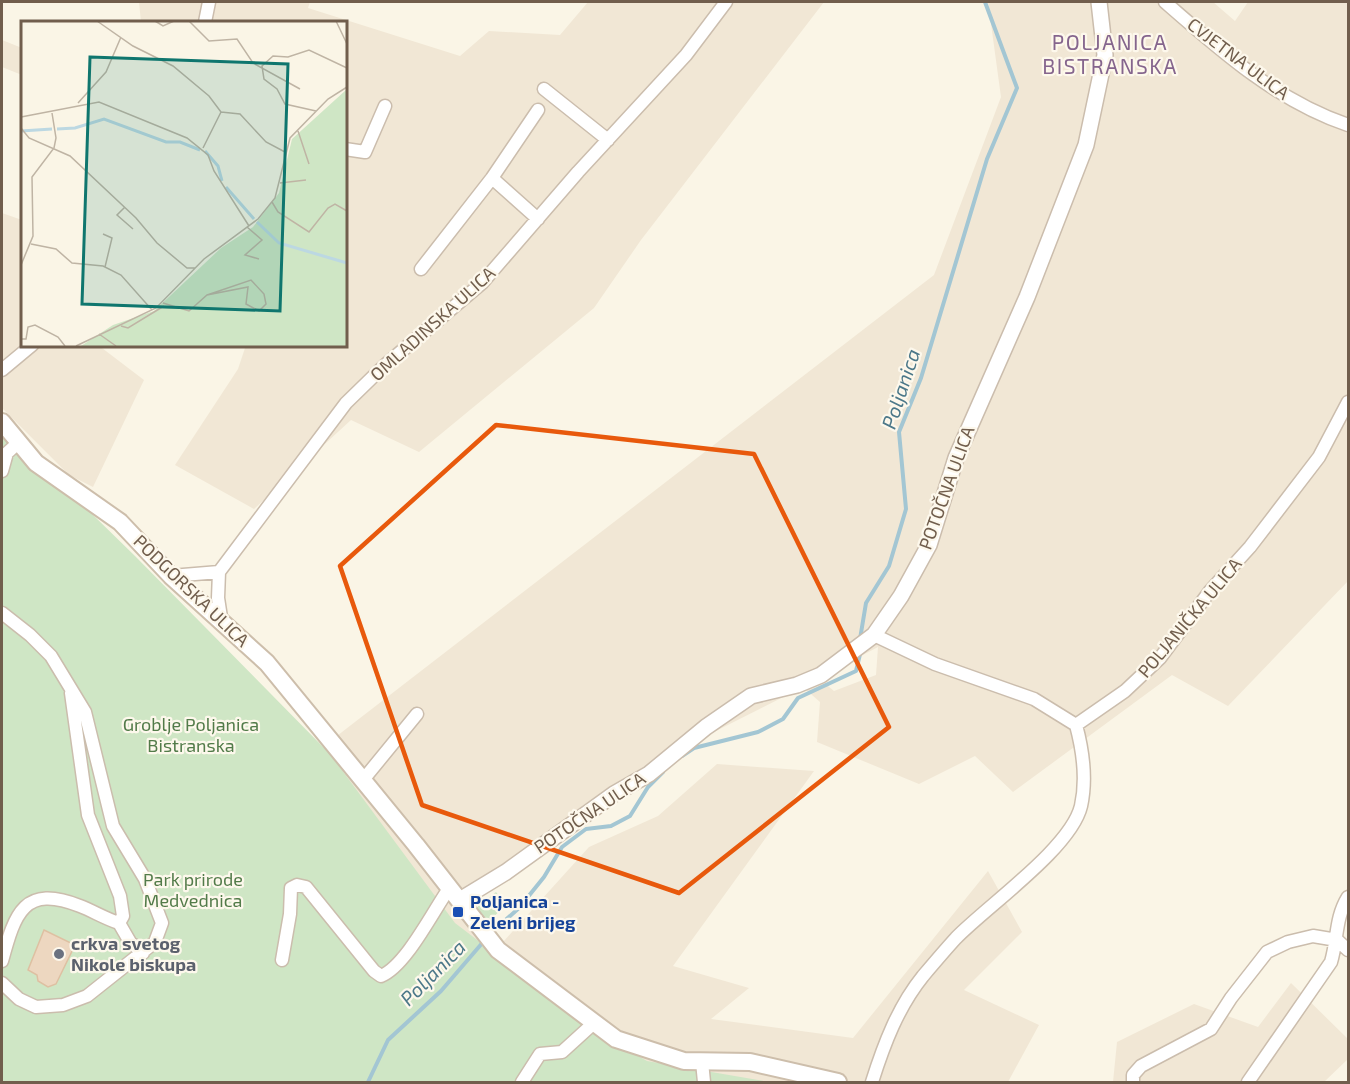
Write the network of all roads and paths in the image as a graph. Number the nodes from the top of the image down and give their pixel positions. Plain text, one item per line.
1 (209, 2) edge
2 (726, 2) edge
3 (1099, 2) edge
4 (1165, 2) edge
5 (205, 21) edge
6 (544, 89) dead end
7 (385, 106) dead end
8 (538, 110) dead end
9 (1348, 125) edge
10 (608, 140) junction
11 (346, 149) edge
12 (492, 178) junction
13 (538, 219) junction
14 (422, 268) dead end
15 (32, 346) edge
16 (2, 370) edge
17 (1348, 402) edge
18 (2, 422) edge
19 (9, 448) edge
20 (2, 471) edge
21 (219, 572) junction
22 (171, 576) junction
23 (2, 613) edge
24 (222, 624) junction
25 (871, 637) junction
26 (70, 686) junction
27 (417, 714) dead end
28 (1076, 725) junction
29 (363, 780) junction
30 (455, 894) junction
31 (1348, 897) edge
32 (119, 923) junction
33 (1337, 940) junction
34 (1348, 950) edge
35 (143, 953) junction
36 (282, 960) dead end
37 (2, 961) edge
38 (2, 983) edge
39 (595, 1022) junction
40 (702, 1062) junction
41 (522, 1083) edge
42 (704, 1083) edge
43 (838, 1083) edge
44 (872, 1083) edge
45 (1133, 1083) edge
46 (1248, 1083) edge

1 - 5 street
2 - 10 street, OMLADINSKA ULICA
3 - 25 street, POTOČNA ULICA
4 - 9 street, CVJETNA ULICA
6 - 10 street
7 - 11 street
8 - 12 street
10 - 13 street, OMLADINSKA ULICA
12 - 13 street
12 - 14 street
13 - 21 street, OMLADINSKA ULICA
15 - 16 street
17 - 28 street, POLJANIČKA ULICA
18 - 19 main road, PODGORSKA ULICA
19 - 20 street
19 - 22 main road, PODGORSKA ULICA
21 - 22 street
21 - 24 street
22 - 24 main road, PODGORSKA ULICA
23 - 26 street
24 - 29 main road, PODGORSKA ULICA
25 - 28 street
25 - 30 street, POTOČNA ULICA
26 - 32 street
26 - 35 street
27 - 29 street
28 - 44 street
29 - 30 main road, PODGORSKA ULICA
30 - 36 street
30 - 39 main road, PODGORSKA ULICA
31 - 33 street
32 - 35 street
32 - 37 street
33 - 34 street
33 - 45 street
33 - 46 street
35 - 38 street
39 - 40 main road, PODGORSKA ULICA
39 - 41 street
40 - 42 street
40 - 43 main road, PODGORSKA ULICA

